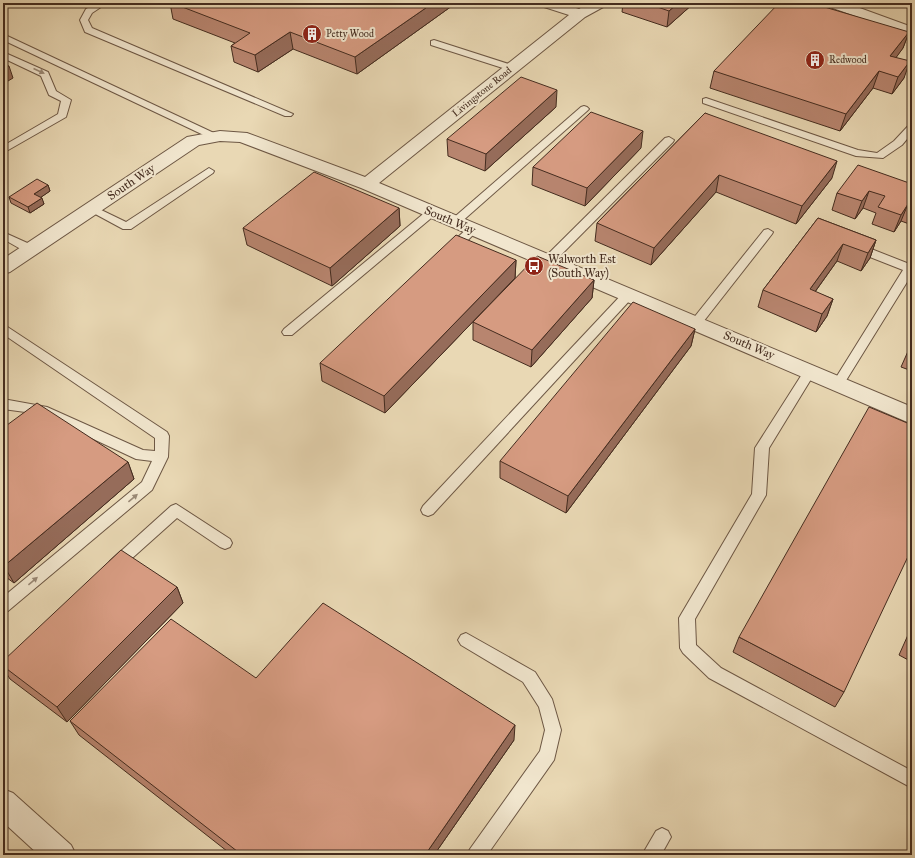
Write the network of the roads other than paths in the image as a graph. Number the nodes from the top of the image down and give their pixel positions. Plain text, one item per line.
1 (104, 3) edge
2 (546, 3) edge
3 (600, 3) edge
4 (832, 3) edge
5 (580, 14) junction
6 (912, 32) edge
7 (3, 37) edge
8 (434, 43) dead end
9 (3, 55) edge
10 (512, 68) junction
11 (706, 101) dead end
12 (584, 109) dead end
13 (288, 114) dead end
14 (912, 127) edge
15 (213, 136) junction
16 (669, 140) dead end
17 (3, 150) edge
18 (209, 171) dead end
19 (366, 184) junction
20 (91, 209) junction
21 (432, 212) junction
22 (464, 226) junction
23 (768, 232) dead end
24 (3, 235) edge
25 (845, 243) edge
26 (30, 249) junction
27 (443, 258) edge
28 (548, 261) junction
29 (3, 268) edge
30 (911, 269) edge
31 (628, 295) junction
32 (696, 323) junction
33 (3, 328) edge
34 (288, 332) dead end
35 (810, 371) junction
36 (838, 384) junction
37 (3, 404) edge
38 (912, 416) edge
39 (161, 457) junction
40 (428, 510) dead end
41 (225, 543) dead end
42 (107, 572) edge
43 (3, 606) edge
44 (466, 640) dead end
45 (912, 780) edge
46 (3, 803) edge
47 (662, 837) dead end
48 (61, 855) edge
49 (476, 855) edge
50 (651, 855) edge

1 - 13 lane
2 - 5 street
3 - 5 street, Livingstone Road
4 - 6 street
5 - 10 street, Livingstone Road
7 - 15 lane
8 - 10 lane
9 -> 17 lane
10 - 19 street, Livingstone Road
11 - 14 lane
12 - 22 lane
15 - 19 street, South Way
15 - 20 street, South Way
16 - 28 lane
18 - 20 lane
19 - 21 street, South Way
20 - 26 street, South Way
21 - 22 street, South Way
21 - 34 lane
22 - 27 lane
22 - 28 street, South Way
23 - 32 lane
24 - 26 lane
25 - 30 lane
26 - 29 street, South Way
28 - 31 street, South Way
30 - 36 lane
31 - 32 street, South Way
31 - 40 lane
32 - 35 street, South Way
33 - 39 lane
35 - 36 street, South Way
35 - 45 lane
36 - 38 street, South Way
37 - 39 lane
43 -> 39 lane
41 - 42 lane
44 - 49 lane
46 - 48 street
47 - 50 lane

